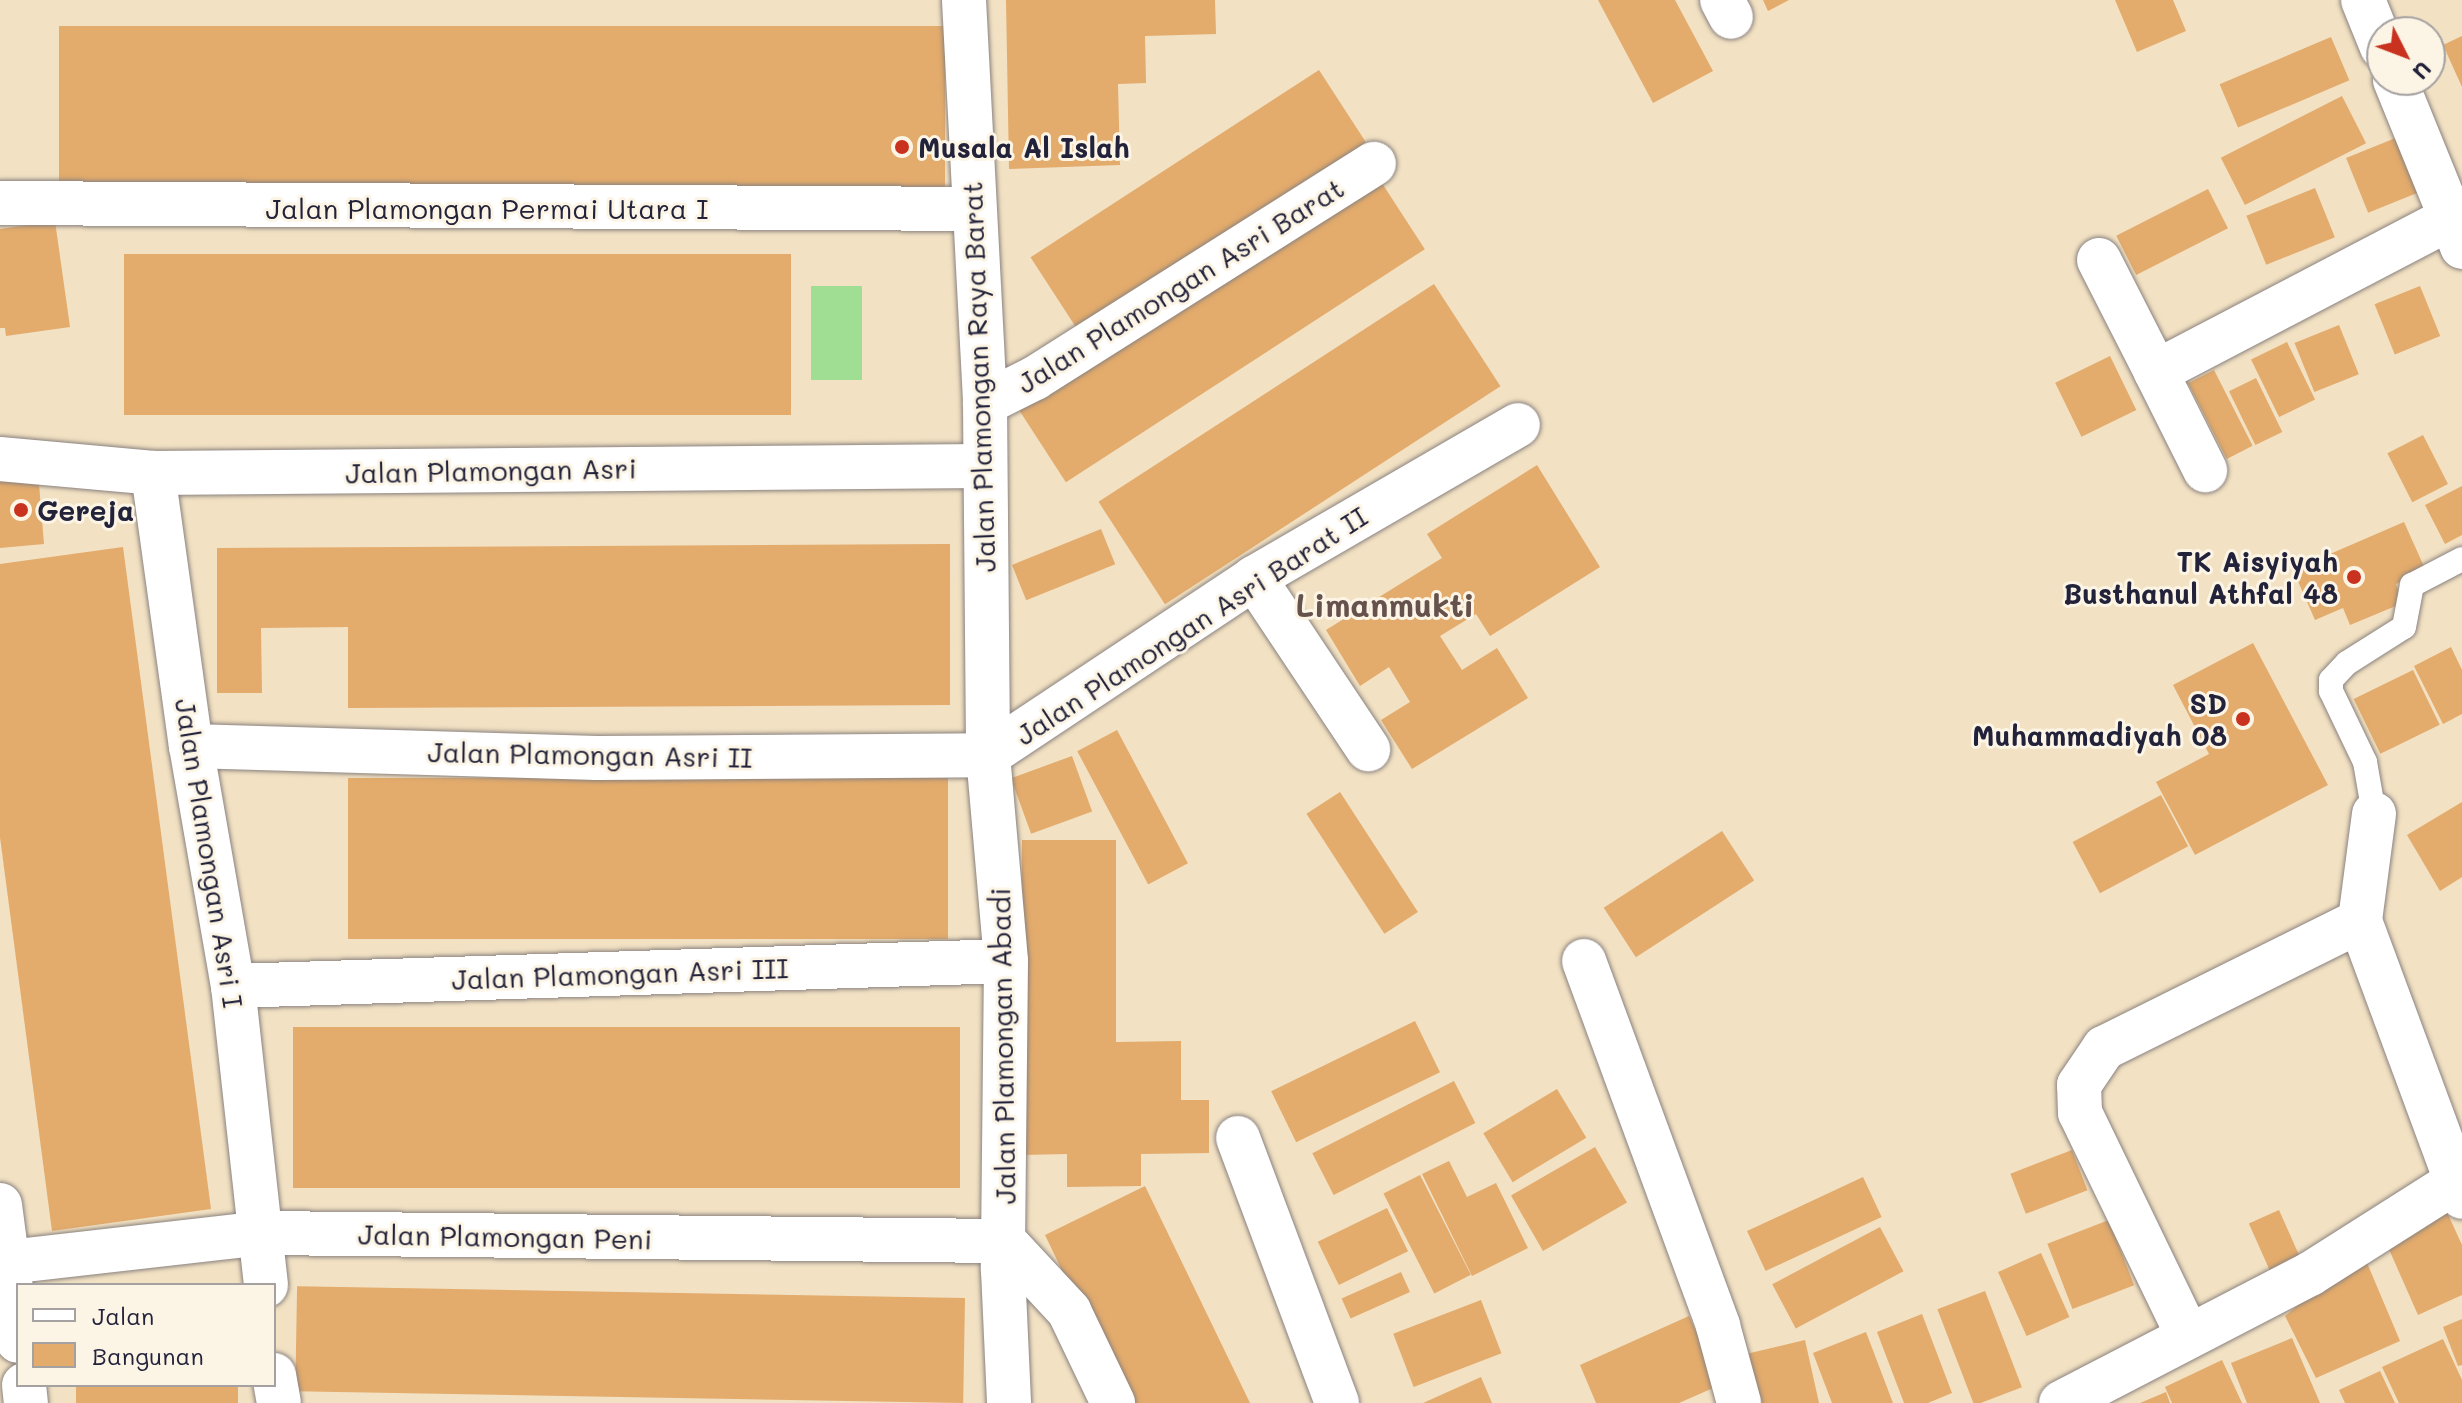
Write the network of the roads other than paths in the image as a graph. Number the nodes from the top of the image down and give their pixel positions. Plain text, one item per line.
1 (964, 0) edge
2 (2402, 96) edge
3 (1374, 164) dead end
4 (0, 203) edge
5 (974, 209) junction
6 (2458, 226) edge
7 (2099, 260) dead end
8 (2156, 372) junction
9 (985, 403) junction
10 (1518, 425) dead end
11 (0, 459) edge
12 (982, 466) junction
13 (2205, 470) dead end
14 (153, 473) junction
15 (2462, 559) edge
16 (1254, 578) junction
17 (191, 746) junction
18 (1368, 749) dead end
19 (988, 755) junction
20 (2374, 814) joint
21 (2360, 921) junction
22 (1006, 961) junction
23 (1584, 961) dead end
24 (233, 986) junction
25 (1238, 1138) dead end
26 (2458, 1190) edge
27 (0, 1205) edge
28 (262, 1233) junction
29 (1004, 1241) junction
30 (8, 1262) junction
31 (266, 1283) edge
32 (16, 1325) edge
33 (2188, 1336) junction
34 (1009, 1403) edge
35 (1113, 1403) edge
36 (1337, 1403) edge
37 (1739, 1403) edge
38 (2061, 1403) edge

1 - 5 street, Jalan Plamongan Raya Barat
2 - 6 street
3 - 9 street, Jalan Plamongan Asri Barat
4 - 5 street, Jalan Plamongan Permai Utara I
5 - 9 street, Jalan Plamongan Raya Barat
6 - 8 street
7 - 8 street
8 - 13 street
9 - 12 street, Jalan Plamongan Raya Barat
10 - 16 street, Jalan Plamongan Asri Barat II
11 - 14 street, Jalan Plamongan Asri
12 - 14 street, Jalan Plamongan Asri
12 - 19 street, Jalan Plamongan Raya Barat
14 - 17 street, Jalan Plamongan Asri I
15 - 20 lane
16 - 18 street
16 - 19 street, Jalan Plamongan Asri Barat II
17 - 19 street, Jalan Plamongan Asri II
17 - 24 street, Jalan Plamongan Asri I
19 - 22 street, Jalan Plamongan Abadi
20 - 21 street
21 - 26 street
21 - 33 street
22 - 24 street, Jalan Plamongan Asri III
22 - 29 street, Jalan Plamongan Abadi
23 - 37 street
24 - 28 street, Jalan Plamongan Asri I
25 - 36 street
26 - 33 street
27 - 30 street
28 - 29 street, Jalan Plamongan Peni
28 - 30 street, Jalan Plamongan Peni
28 - 31 street, Jalan Plamongan Asri I
29 - 34 street, Jalan Plamongan Abadi
29 - 35 street, Jalan Plamongan Abadi
30 - 32 street
33 - 38 street

